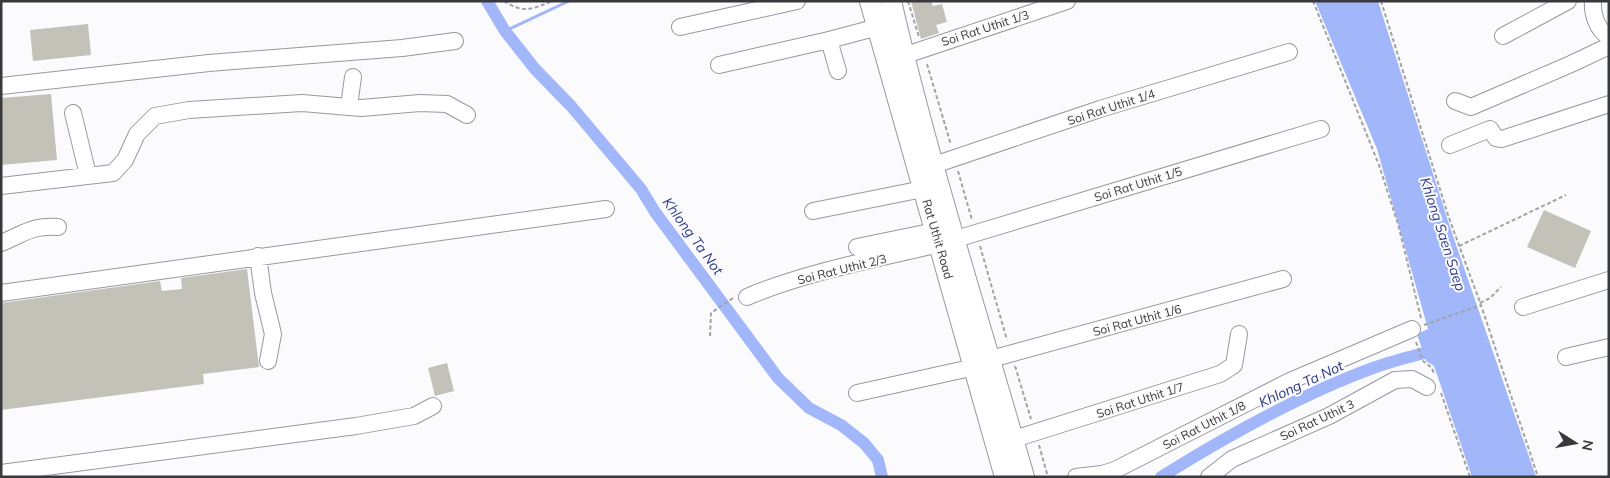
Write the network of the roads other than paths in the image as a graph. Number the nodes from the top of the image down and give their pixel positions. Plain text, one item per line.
1 (797, 1) edge
2 (870, 1) edge
3 (891, 1) edge
4 (1067, 1) edge
5 (1568, 1) edge
6 (1593, 1) edge
7 (680, 27) dead end
8 (878, 27) junction
9 (1502, 36) dead end
10 (1609, 37) edge
11 (829, 40) junction
12 (455, 41) dead end
13 (1609, 46) edge
14 (1289, 52) dead end
15 (903, 56) junction
16 (719, 65) dead end
17 (838, 71) dead end
18 (353, 77) dead end
19 (1, 86) edge
20 (1455, 101) dead end
21 (1609, 104) edge
22 (349, 106) junction
23 (73, 113) dead end
24 (467, 114) dead end
25 (1321, 129) dead end
26 (1450, 145) dead end
27 (934, 165) junction
28 (88, 175) junction
29 (1, 186) edge
30 (923, 189) junction
31 (606, 209) dead end
32 (813, 211) dead end
33 (58, 227) dead end
34 (943, 238) junction
35 (1, 244) edge
36 (857, 247) dead end
37 (258, 256) junction
38 (1283, 279) dead end
39 (1609, 280) edge
40 (1, 292) edge
41 (742, 296) road end
42 (1523, 307) dead end
43 (1418, 328) road end
44 (1239, 334) dead end
45 (1609, 347) edge
46 (1566, 357) dead end
47 (268, 361) dead end
48 (983, 363) junction
49 (1434, 383) road end
50 (857, 393) dead end
51 (432, 406) dead end
52 (1014, 439) junction
53 (1, 473) edge
54 (1005, 477) edge
55 (1024, 477) edge
56 (1076, 477) edge
57 (1209, 477) edge

1 - 7 street
2 - 8 main road, Rat Uthit Road
3 - 15 main road, Rat Uthit Road
4 - 15 street, Soi Rat Uthit 1/3
5 - 9 street
6 - 10 street
8 - 11 street
8 - 30 main road, Rat Uthit Road
11 - 16 street
11 - 17 street
12 - 19 street
13 - 20 street
14 - 27 street, Soi Rat Uthit 1/4
15 - 27 main road, Rat Uthit Road
18 - 22 street
21 - 26 street
22 - 24 street
22 - 28 street
23 - 28 street
25 - 34 street, Soi Rat Uthit 1/5
27 - 34 main road, Rat Uthit Road
28 - 29 street
30 - 32 street
30 - 34 main road, Rat Uthit Road
31 - 37 street
33 - 35 street
34 - 36 street
34 - 41 street, Soi Rat Uthit 2/3
34 - 48 main road, Rat Uthit Road
37 - 40 street
37 - 47 street
38 - 48 street, Soi Rat Uthit 1/6
39 - 42 street
43 - 56 street, Soi Rat Uthit 1/8
44 - 52 street, Soi Rat Uthit 1/7
45 - 46 street
48 - 50 street, Soi Rat Uthit 1/6
48 - 52 main road, Rat Uthit Road
48 - 54 main road, Rat Uthit Road
49 - 57 street, Soi Rat Uthit 3
51 - 53 street
52 - 55 main road, Rat Uthit Road

